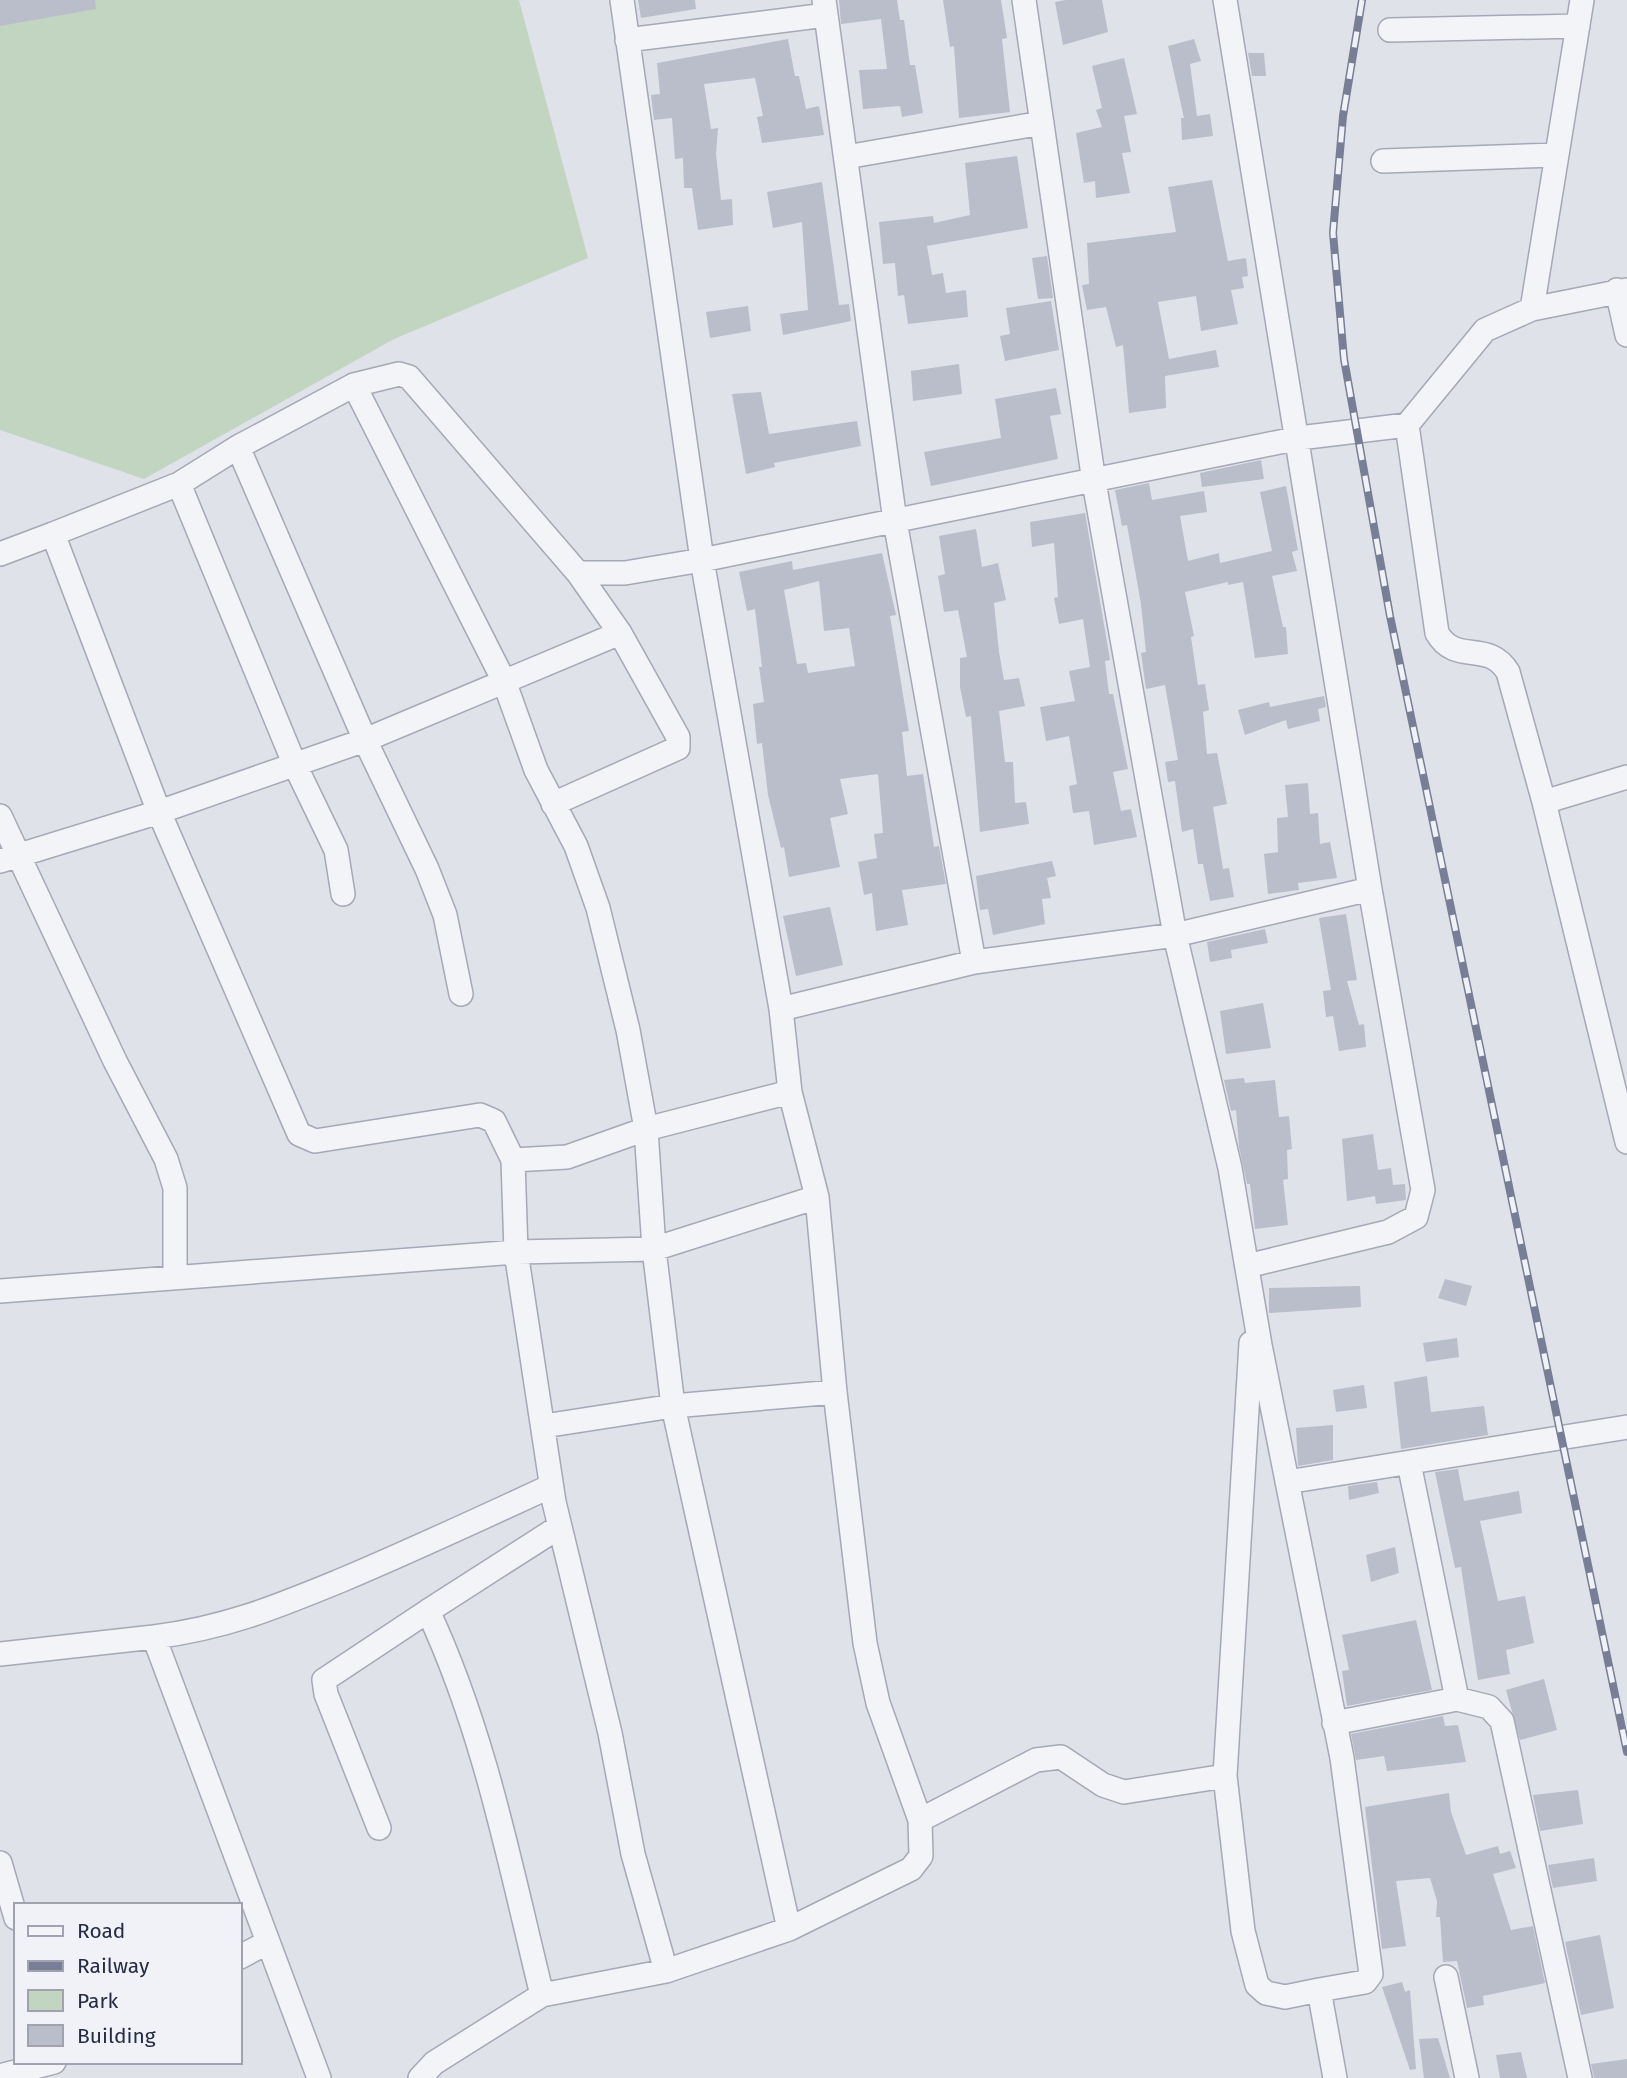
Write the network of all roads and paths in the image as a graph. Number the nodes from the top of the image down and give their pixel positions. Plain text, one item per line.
1 (622, 0) edge
2 (1024, 0) edge
3 (1225, 0) edge
4 (1582, 0) edge
5 (825, 7) edge
6 (1577, 26) junction
7 (1390, 30) dead end
8 (628, 40) junction
9 (1042, 124) junction
10 (1556, 156) junction
11 (846, 158) junction
12 (1383, 160) dead end
13 (1622, 290) edge
14 (1531, 309) junction
15 (1627, 335) edge
16 (354, 386) junction
17 (1408, 425) junction
18 (1299, 438) junction
19 (238, 447) junction
20 (1094, 482) junction
21 (179, 484) junction
22 (895, 521) junction
23 (53, 534) junction
24 (0, 554) edge
25 (702, 560) junction
26 (578, 573) junction
27 (620, 634) junction
28 (504, 681) junction
29 (365, 740) junction
30 (294, 764) junction
31 (1627, 777) edge
32 (1544, 802) junction
33 (553, 804) junction
34 (159, 812) junction
35 (0, 816) edge
36 (9, 859) edge
37 (1370, 889) junction
38 (344, 894) dead end
39 (1175, 934) junction
40 (974, 962) junction
41 (461, 994) dead end
42 (780, 1009) junction
43 (790, 1092) junction
44 (646, 1129) junction
45 (1627, 1142) edge
46 (513, 1160) junction
47 (817, 1197) junction
48 (654, 1249) junction
49 (516, 1252) junction
50 (1247, 1266) junction
51 (175, 1277) junction
52 (0, 1291) edge
53 (1254, 1308) junction
54 (835, 1392) junction
55 (673, 1406) junction
56 (544, 1426) junction
57 (1627, 1427) edge
58 (1409, 1463) junction
59 (1287, 1482) junction
60 (551, 1486) junction
61 (559, 1527) junction
62 (428, 1611) junction
63 (154, 1637) junction
64 (0, 1654) edge
65 (1457, 1699) junction
66 (1334, 1723) junction
67 (1225, 1776) junction
68 (920, 1820) junction
69 (379, 1828) dead end
70 (0, 1863) edge
71 (14, 1911) edge
72 (789, 1929) junction
73 (268, 1942) junction
74 (242, 1955) edge
75 (666, 1970) junction
76 (1446, 1977) dead end
77 (1319, 1990) junction
78 (542, 1995) junction
79 (46, 2064) edge
80 (0, 2076) edge
81 (319, 2078) edge
82 (420, 2078) edge
83 (1335, 2078) edge
84 (1467, 2078) edge
85 (1580, 2078) edge

1 - 8 street
2 - 9 street
3 - 18 street
4 - 6 street
5 - 8 street
5 - 11 street
6 - 7 street
6 - 10 street
8 - 25 street
9 - 11 street
9 - 20 street
10 - 12 street
10 - 14 street
11 - 22 street
13 - 14 street
13 - 15 street
14 - 17 street
16 - 19 street
16 - 26 street
16 - 28 street
17 - 18 street
17 - 32 street
18 - 20 street
18 - 37 street
19 - 21 street
19 - 29 street
20 - 22 street
20 - 39 street
21 - 23 street
21 - 30 street
22 - 25 street
22 - 40 street
23 - 24 street
23 - 34 street
25 - 26 street
25 - 42 street
26 - 27 street
27 - 28 street
27 - 33 street
28 - 29 street
28 - 33 street
29 - 30 street
29 - 41 street
30 - 34 street
30 - 38 street
31 - 32 street
32 - 45 street
33 - 44 street
34 - 36 street
34 - 46 street
35 - 36 street
36 - 51 street
37 - 39 street
37 - 50 street
39 - 40 street
39 - 50 street
40 - 42 street
42 - 43 street
43 - 44 street
43 - 47 street
44 - 46 street
44 - 48 street
46 - 49 street
47 - 48 street
47 - 54 street
48 - 49 street
48 - 55 street
49 - 51 street
49 - 56 street
50 - 53 street
51 - 52 street
53 - 59 street
53 - 67 street
54 - 55 street
54 - 68 street
55 - 56 street
55 - 72 street
56 - 60 street
57 - 58 street
58 - 59 street
58 - 65 street
59 - 66 street
60 - 61 street
60 - 63 street
61 - 62 street
61 - 75 street
62 - 69 street
62 - 78 street
63 - 64 street
63 - 73 street
65 - 66 street
65 - 85 street
66 - 77 street
67 - 68 street
67 - 77 street
68 - 72 street
70 - 71 street
72 - 75 street
73 - 74 street
73 - 81 street
75 - 78 street
76 - 84 street
77 - 83 street
78 - 82 street
79 - 80 street

